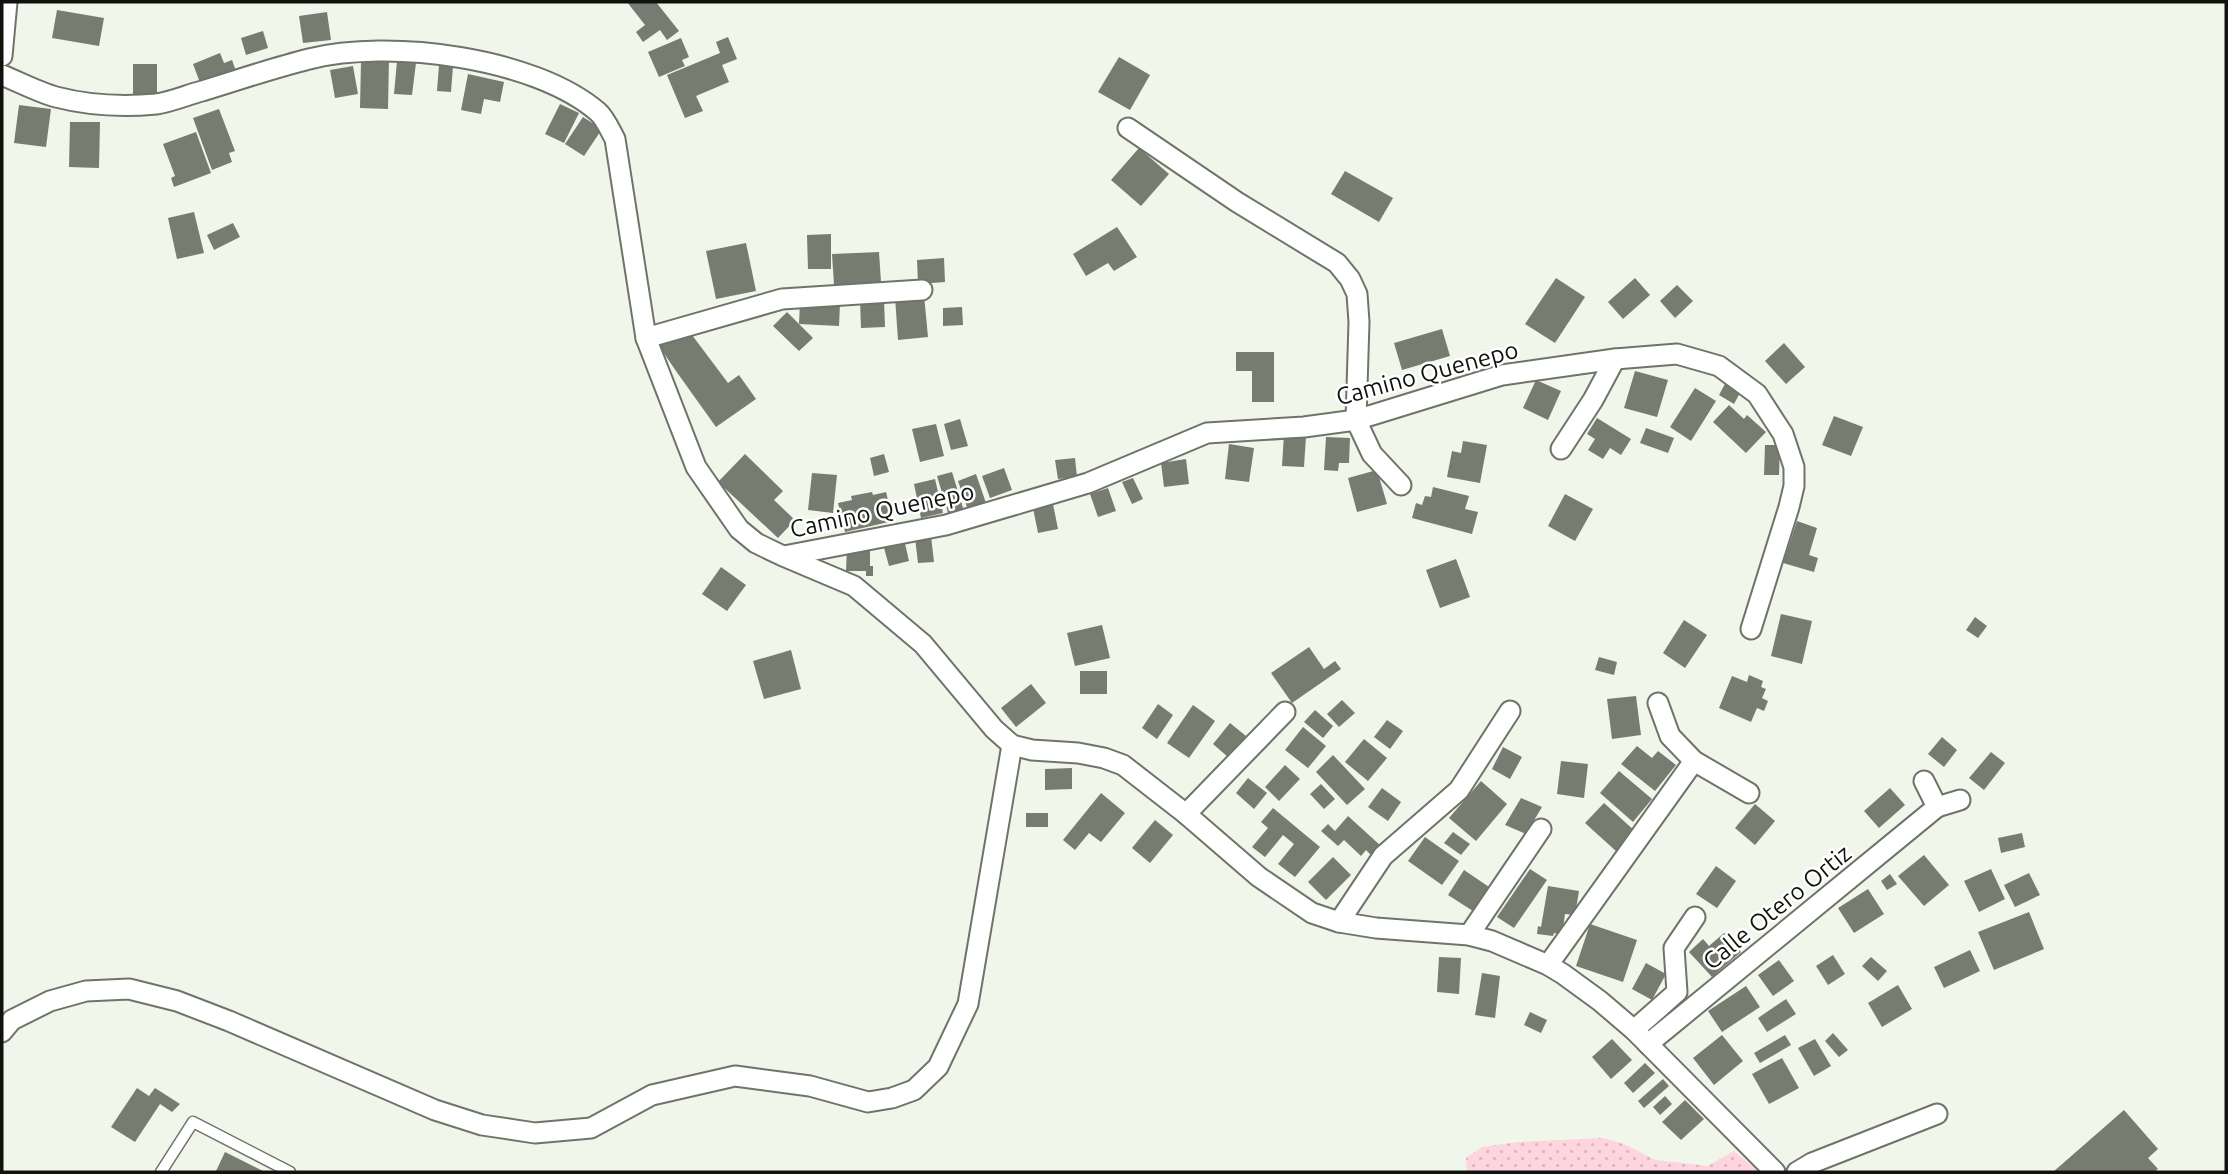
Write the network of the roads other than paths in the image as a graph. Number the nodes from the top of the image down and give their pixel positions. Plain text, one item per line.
1 (7, 2) edge
2 (2, 56) edge
3 (2, 75) edge
4 (1128, 128) dead end
5 (922, 290) dead end
6 (646, 338) junction
7 (1615, 359) junction
8 (1356, 420) junction
9 (1561, 449) dead end
10 (1401, 485) dead end
11 (783, 556) junction
12 (1751, 629) dead end
13 (1658, 704) dead end
14 (1510, 711) dead end
15 (1285, 712) dead end
16 (1012, 745) junction
17 (1694, 761) junction
18 (1924, 781) dead end
19 (1749, 793) dead end
20 (1960, 800) dead end
21 (1937, 807) junction
22 (1186, 814) junction
23 (1541, 829) dead end
24 (1695, 917) dead end
25 (1339, 922) junction
26 (1469, 935) junction
27 (1548, 965) junction
28 (2, 1032) edge
29 (1641, 1037) junction
30 (1937, 1114) dead end
31 (161, 1172) edge
32 (290, 1172) edge
33 (1775, 1172) edge
34 (1797, 1172) edge

1 - 2 street
3 - 6 street
4 - 8 street
5 - 6 street
6 - 11 street
7 - 8 street, Camino Quenepo
7 - 9 street
7 - 12 street, Camino Quenepo
8 - 10 street
8 - 11 street, Camino Quenepo
11 - 16 street
13 - 17 street
14 - 25 street
15 - 22 street
16 - 22 street
16 - 28 street
17 - 19 street
17 - 27 street
18 - 21 street
20 - 21 street
21 - 29 street, Calle Otero Ortiz
22 - 25 street
23 - 26 street
24 - 29 street
25 - 26 street
26 - 27 street
27 - 29 street
29 - 33 street
30 - 34 street
31 - 32 lane

